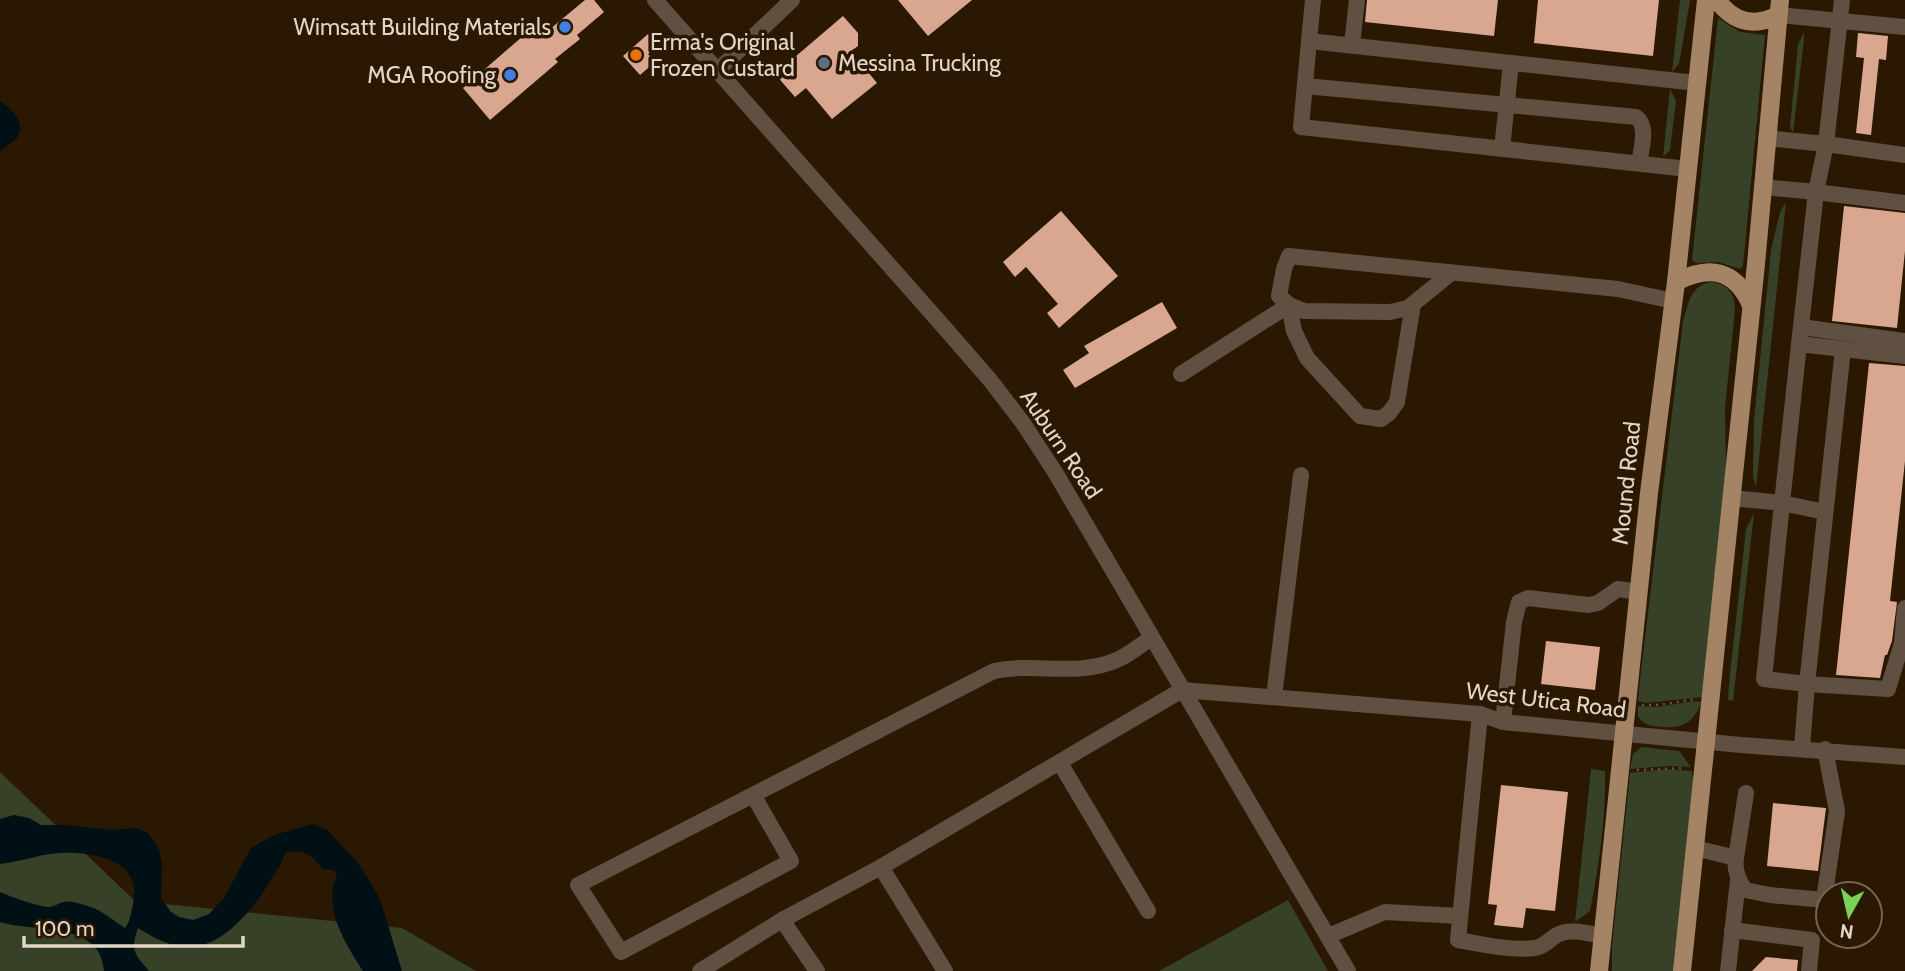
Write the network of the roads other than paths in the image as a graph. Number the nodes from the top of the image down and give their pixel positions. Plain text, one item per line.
1 (654, 0) edge
2 (792, 0) edge
3 (1313, 0) edge
4 (1357, 0) edge
5 (1706, 0) edge
6 (1717, 0) edge
7 (1842, 0) edge
8 (1779, 7) edge
9 (1841, 22) junction
10 (1905, 27) edge
11 (1309, 41) junction
12 (1352, 45) junction
13 (1511, 63) junction
14 (717, 71) junction
15 (1697, 83) junction
16 (1305, 86) junction
17 (1507, 105) junction
18 (1766, 138) junction
19 (1826, 144) junction
20 (1502, 149) junction
21 (1905, 155) edge
22 (1639, 163) junction
23 (1688, 169) junction
24 (1762, 187) junction
25 (1816, 192) junction
26 (1905, 203) edge
27 (1451, 273) junction
28 (1676, 282) junction
29 (1673, 301) junction
30 (1413, 304) junction
31 (1289, 305) junction
32 (1751, 305) junction
33 (1800, 335) junction
34 (1905, 341) edge
35 (1843, 349) junction
36 (1905, 356) edge
37 (1181, 374) dead end
38 (1301, 475) dead end
39 (1732, 498) junction
40 (1782, 503) junction
41 (1825, 512) junction
42 (1639, 592) junction
43 (1905, 608) edge
44 (1151, 638) junction
45 (1807, 684) junction
46 (1182, 690) junction
47 (1274, 697) junction
48 (1480, 714) junction
49 (1503, 722) junction
50 (1625, 734) junction
51 (1707, 741) junction
52 (1802, 747) junction
53 (1825, 749) junction
54 (1905, 757) edge
55 (1060, 763) junction
56 (1746, 793) dead end
57 (753, 794) junction
58 (1695, 848) junction
59 (1736, 858) junction
60 (881, 867) junction
61 (1738, 880) junction
62 (1148, 911) dead end
63 (1460, 916) junction
64 (782, 920) junction
65 (1732, 930) junction
66 (1328, 936) junction
67 (1603, 936) junction
68 (700, 971) edge
69 (817, 971) edge
70 (944, 971) edge
71 (1348, 971) edge
72 (1599, 971) edge
73 (1682, 971) edge
74 (1728, 971) edge
75 (1809, 971) edge

1 - 14 street, Auburn Road
2 - 14 street
3 - 11 street
4 - 12 street
5 - 15 main road, Mound Road
6 - 8 main road
7 - 9 street
8 - 9 street
8 - 18 main road
9 - 10 street
9 - 19 street
11 - 12 street
11 - 16 street
12 - 13 street
13 - 15 street
13 - 17 street
14 - 44 street, Auburn Road
15 - 23 main road, Mound Road
16 - 17 street
16 - 20 street
17 - 20 street
17 - 22 street
18 - 19 street
18 - 24 main road
19 - 21 street
19 - 25 street
20 - 22 street
22 - 23 street
23 - 28 main road, Mound Road
24 - 25 street
24 - 32 main road
25 - 26 street
25 - 33 street
27 - 29 street
27 - 30 street
27 - 31 street
28 - 29 main road, Mound Road
28 - 32 main road
29 - 42 main road, Mound Road
30 - 31 street
30 - 31 street
31 - 37 street
32 - 39 main road
33 - 34 street
33 - 35 street
33 - 40 street
35 - 36 street
35 - 41 street
38 - 47 street
39 - 40 street
39 - 51 main road
40 - 41 street
40 - 45 street
41 - 45 street
42 - 49 street
42 - 50 main road, Mound Road
43 - 45 street
44 - 46 street, Auburn Road
44 - 57 street
45 - 52 street
46 - 47 street, West Utica Road
46 - 55 street
46 - 66 street, Auburn Road
47 - 48 street, West Utica Road
48 - 49 street, West Utica Road
48 - 63 street
49 - 50 street, West Utica Road
50 - 51 street, West Utica Road
50 - 67 main road, Mound Road
51 - 52 street, West Utica Road
51 - 58 main road
52 - 53 street, West Utica Road
53 - 54 street, West Utica Road
53 - 61 street
55 - 60 street
55 - 62 street
56 - 59 street
57 - 57 street
58 - 59 street
58 - 73 main road
59 - 61 street
60 - 64 street
60 - 70 street
61 - 65 street
63 - 66 street
63 - 67 street
64 - 68 street
64 - 69 street
65 - 74 street
65 - 75 street
66 - 71 street, Auburn Road
67 - 72 main road, Mound Road

